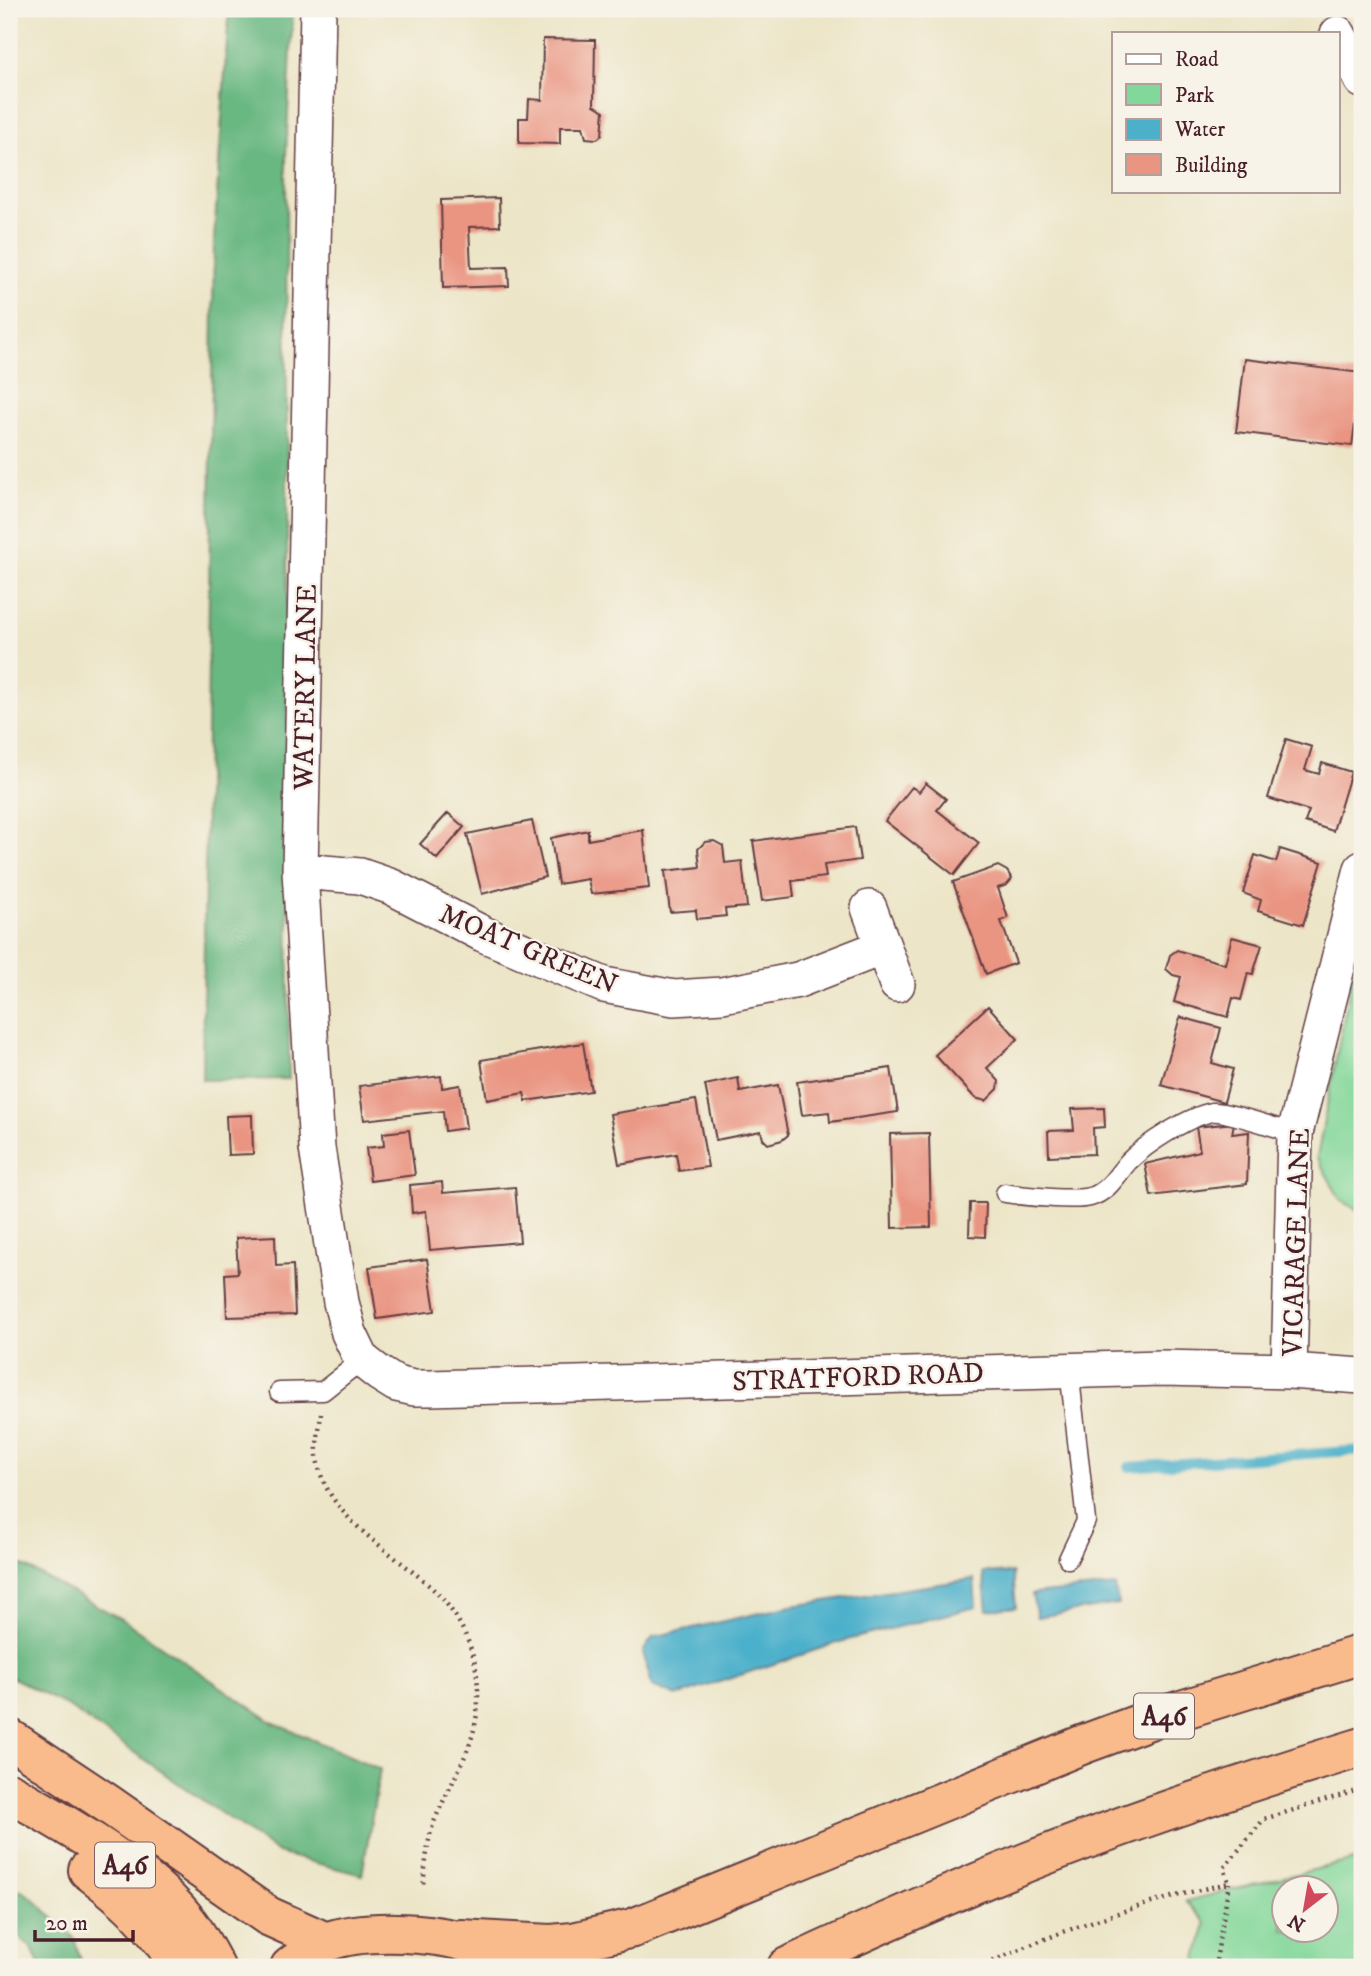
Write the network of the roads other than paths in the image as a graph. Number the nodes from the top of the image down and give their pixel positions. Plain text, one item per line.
1 (318, 9) edge
2 (1325, 9) edge
3 (1337, 32) edge
4 (1340, 37) edge
5 (1362, 80) edge
6 (1362, 869) edge
7 (300, 871) junction
8 (869, 908) dead end
9 (883, 947) junction
10 (897, 984) dead end
11 (1295, 1133) junction
12 (1005, 1193) dead end
13 (362, 1360) junction
14 (1069, 1369) junction
15 (1289, 1371) junction
16 (1362, 1376) edge
17 (279, 1392) dead end
18 (1068, 1559) dead end
19 (1362, 1635) edge
20 (1362, 1654) edge
21 (1152, 1719) junction
22 (9, 1738) edge
23 (1362, 1747) edge
24 (9, 1793) edge
25 (9, 1818) edge
26 (461, 1939) junction
27 (326, 1942) junction
28 (179, 1967) edge
29 (215, 1967) edge
30 (290, 1967) edge
31 (505, 1967) edge
32 (787, 1967) edge

1 - 7 street, WATERY LANE
2 - 3 street
4 - 5 street
6 - 11 street, VICARAGE LANE
7 - 9 street, MOAT GREEN
7 - 13 street, WATERY LANE
8 - 9 street
9 - 10 street
11 - 12 lane
11 - 15 street, VICARAGE LANE
13 - 14 street, STRATFORD ROAD
13 - 17 lane
14 - 15 street, STRATFORD ROAD
14 - 18 lane
15 - 16 street, STRATFORD ROAD
19 - 21 highway
20 - 21 highway, A46
21 - 26 highway, A46
22 - 27 highway, A46
23 - 32 highway
24 - 29 highway, A46
25 - 28 highway
26 - 27 highway
26 - 31 highway
27 - 30 highway

